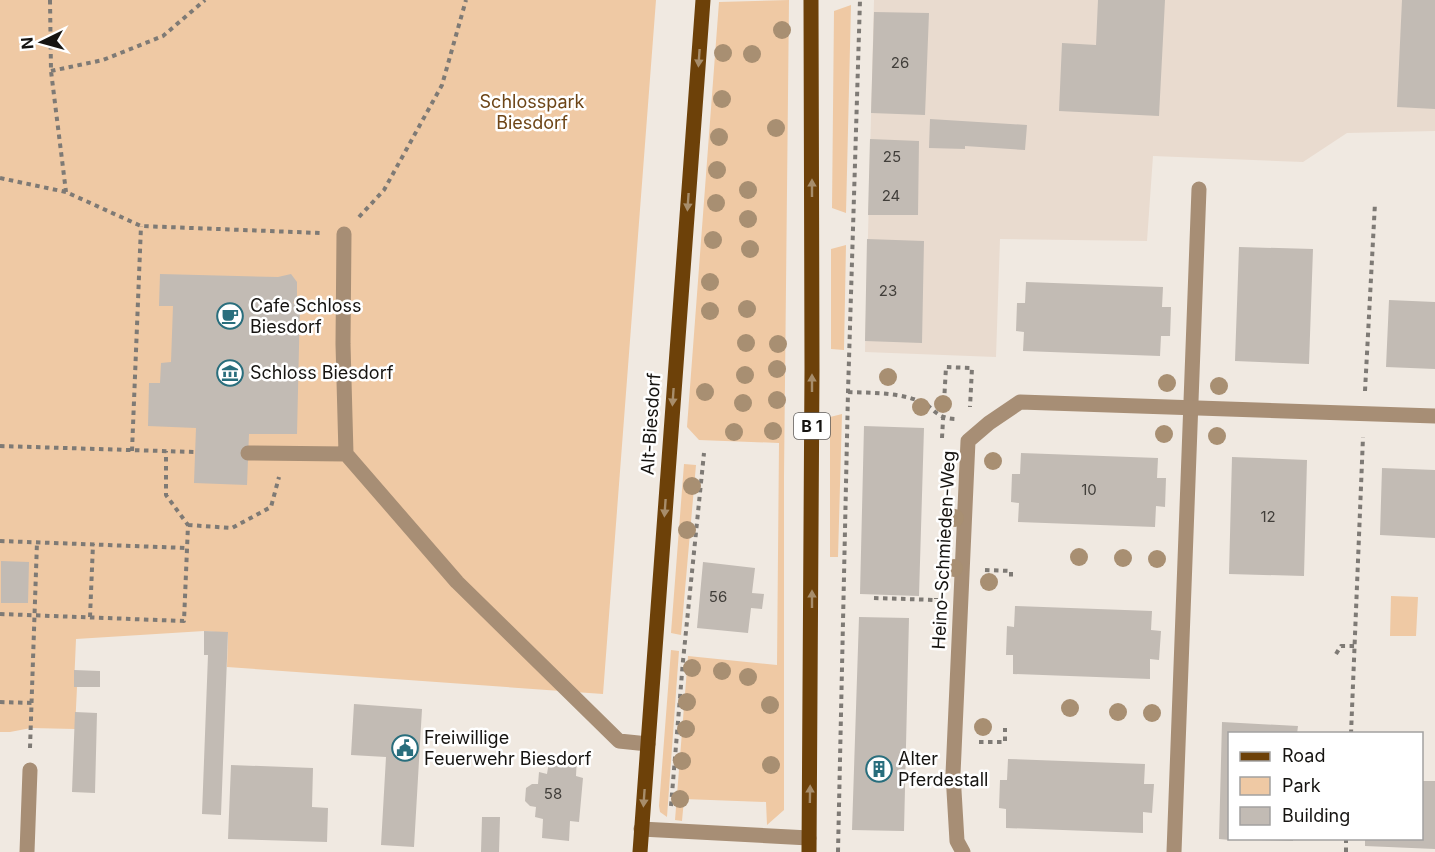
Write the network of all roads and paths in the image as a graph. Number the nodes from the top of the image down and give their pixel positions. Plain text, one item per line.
1 (50, 0) edge
2 (205, 0) edge
3 (466, 0) edge
4 (704, 0) edge
5 (811, 0) edge
6 (860, 0) edge
7 (51, 71) junction
8 (0, 178) edge
9 (1199, 189) dead end
10 (66, 192) junction
11 (1375, 202) dead end
12 (141, 226) junction
13 (344, 234) junction
14 (848, 392) junction
15 (1190, 408) junction
16 (970, 410) dead end
17 (1364, 413) junction
18 (1435, 416) edge
19 (943, 419) junction
20 (942, 441) dead end
21 (0, 446) edge
22 (132, 451) junction
23 (166, 451) junction
24 (194, 452) dead end
25 (248, 453) dead end
26 (286, 453) junction
27 (704, 453) dead end
28 (346, 454) junction
29 (188, 525) junction
30 (0, 541) edge
31 (37, 542) junction
32 (93, 544) junction
33 (187, 548) junction
34 (963, 569) junction
35 (1011, 581) dead end
36 (936, 589) dead end
37 (874, 598) dead end
38 (0, 614) edge
39 (35, 615) junction
40 (90, 617) junction
41 (1355, 646) junction
42 (1336, 654) dead end
43 (0, 702) edge
44 (32, 703) junction
45 (1005, 728) dead end
46 (1351, 732) edge
47 (955, 740) junction
48 (648, 744) junction
49 (30, 770) joint
50 (671, 808) dead end
51 (641, 829) junction
52 (809, 845) edge
53 (27, 852) edge
54 (640, 852) edge
55 (838, 852) edge
56 (963, 852) edge
57 (1174, 852) edge

1 - 7 path
2 - 7 path
3 - 13 path
4 -> 48 main road, Alt-Biesdorf
52 -> 5 main road, B 1
6 - 14 path
7 - 10 path
8 - 10 path
9 - 15 street
10 - 12 path
11 - 17 path
12 - 13 path
12 - 22 path
13 - 28 street
14 - 19 path
14 - 55 path
15 - 17 street, Heino-Schmieden-Weg
15 - 34 street, Heino-Schmieden-Weg
15 - 57 street
16 - 19 path
17 - 18 street, Heino-Schmieden-Weg
17 - 41 path
19 - 20 path
21 - 22 path
22 - 23 path
23 - 24 path
23 - 29 path
25 - 26 street
26 - 28 street
26 - 29 path
27 - 50 path
28 - 48 street
29 - 33 path
30 - 31 path
31 - 32 path
31 - 39 path
32 - 33 path
32 - 40 path
33 - 40 path
34 - 35 path
34 - 47 street, Heino-Schmieden-Weg
36 - 37 path
38 - 39 path
39 - 40 path
39 - 44 path
41 - 42 path
41 - 46 path
43 - 44 path
44 - 49 path
45 - 47 path
47 - 56 street, Heino-Schmieden-Weg
48 -> 51 main road, Alt-Biesdorf
49 - 53 street
51 - 52 street
51 - 54 main road, Alt-Biesdorf

